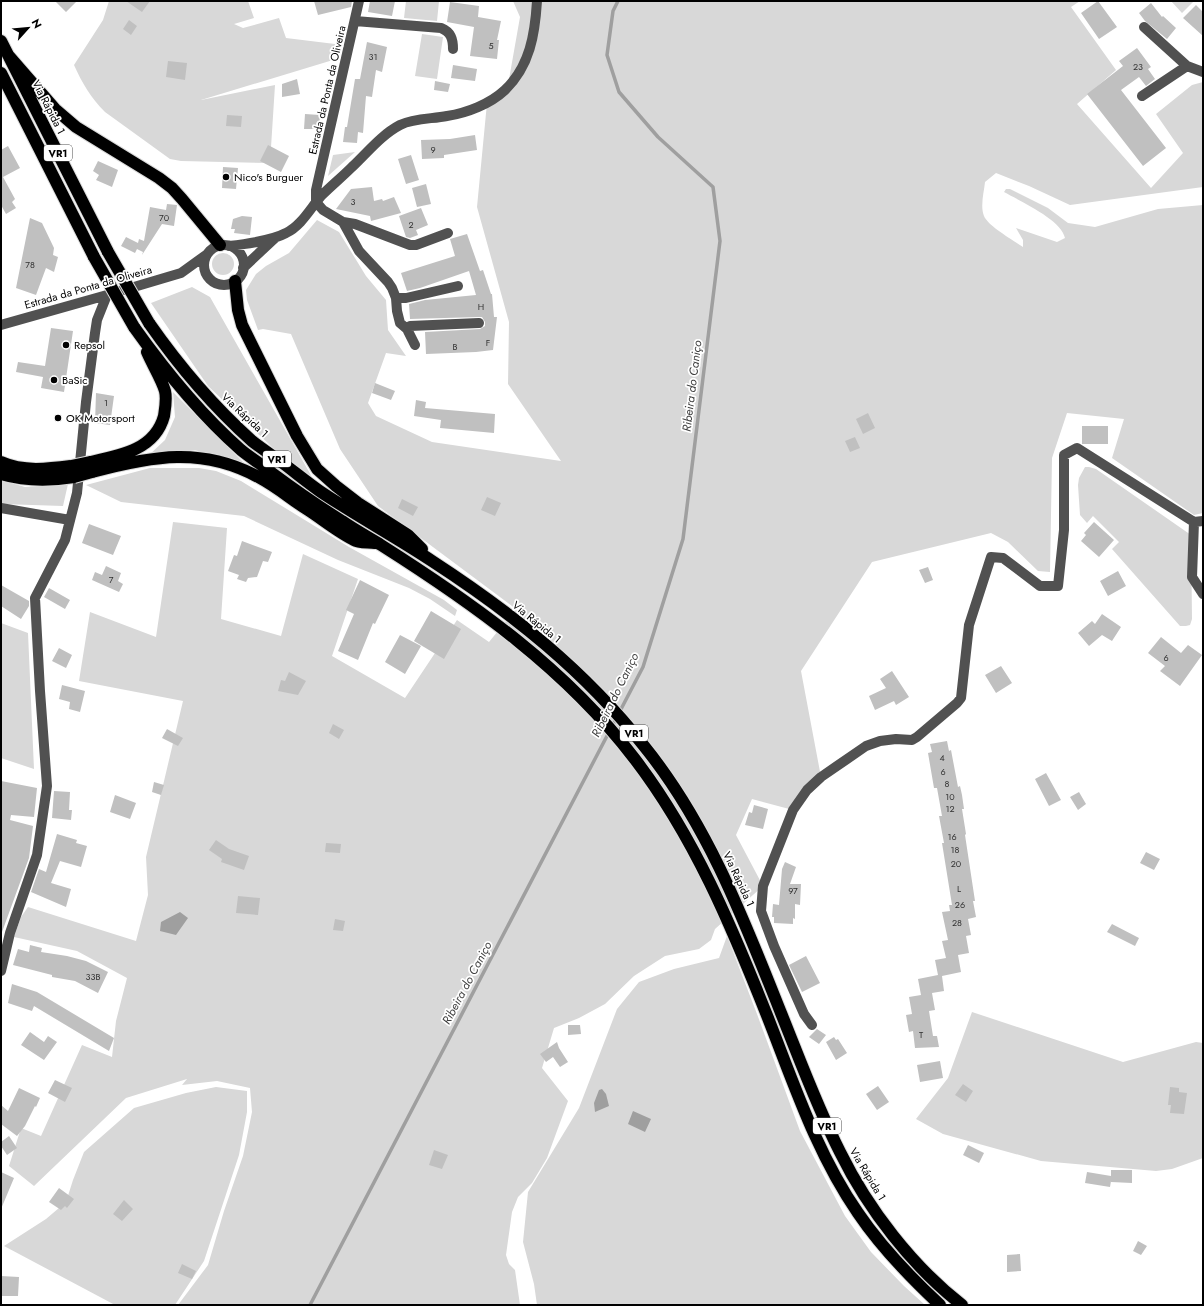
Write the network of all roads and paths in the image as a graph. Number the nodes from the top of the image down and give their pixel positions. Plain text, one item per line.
1 (360, 1) edge
2 (537, 1) edge
3 (355, 21) junction
4 (1144, 27) dead end
5 (1, 41) edge
6 (453, 49) dead end
7 (8, 55) junction
8 (1187, 66) junction
9 (1203, 72) edge
10 (1, 73) edge
11 (1142, 96) dead end
12 (316, 202) junction
13 (343, 222) junction
14 (448, 233) dead end
15 (276, 237) junction
16 (224, 245) junction
17 (206, 255) junction
18 (243, 268) junction
19 (181, 273) junction
20 (206, 275) junction
21 (235, 281) junction
22 (458, 286) dead end
23 (107, 295) junction
24 (396, 298) junction
25 (479, 323) dead end
26 (1, 325) edge
27 (407, 329) junction
28 (136, 330) junction
29 (415, 345) dead end
30 (1, 462) edge
31 (91, 467) junction
32 (72, 471) junction
33 (1, 474) edge
34 (1, 508) edge
35 (70, 520) junction
36 (1198, 522) edge
37 (378, 543) junction
38 (434, 562) junction
39 (1203, 594) edge
40 (1, 971) edge
41 (812, 1025) dead end
42 (940, 1305) edge
43 (962, 1305) edge

1 - 3 street, Estrada da Ponta da Oliveira
2 - 12 street
3 - 6 street
3 - 12 street, Estrada da Ponta da Oliveira
4 - 8 street
5 - 7 highway, Via Rápida 1 / VR1
7 - 16 highway
7 - 38 highway, Via Rápida 1 / VR1, bridge
8 - 9 street
8 - 11 street
10 - 28 highway, VR1, bridge
12 - 13 street
12 - 15 street
13 - 14 street
13 - 24 street
15 - 16 street
15 - 18 street
16 - 17 street
16 - 18 street
17 - 19 street, Estrada da Ponta da Oliveira
17 - 20 street
18 - 21 street
19 - 20 street, Estrada da Ponta da Oliveira
19 - 23 street, Estrada da Ponta da Oliveira
20 - 21 street
21 - 38 highway
22 - 24 street
23 - 26 street, Estrada da Ponta da Oliveira
23 - 35 street
24 - 27 street
25 - 27 street
27 - 29 street
28 - 31 highway
28 - 37 highway, VR1
30 - 32 highway
31 - 32 highway, bridge
31 - 37 highway
32 - 33 highway
34 - 35 street
35 - 40 street
36 - 39 street
36 - 41 street
37 - 42 highway, VR1
38 - 43 highway, Via Rápida 1 / VR1

